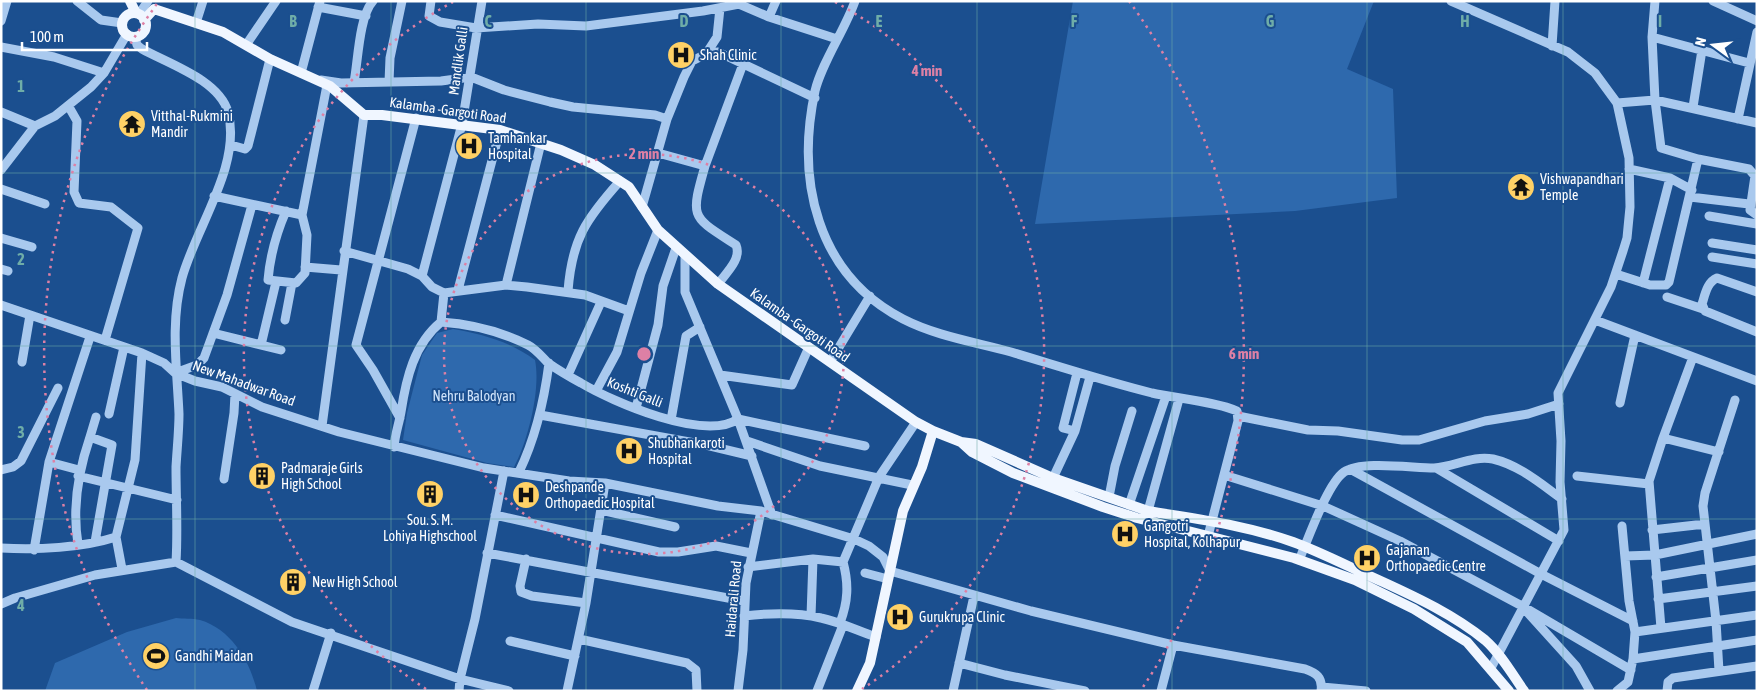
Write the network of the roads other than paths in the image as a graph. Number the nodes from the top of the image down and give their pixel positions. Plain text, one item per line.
1 (7, 1) edge
2 (77, 1) edge
3 (130, 1) edge
4 (203, 1) edge
5 (276, 1) edge
6 (373, 1) edge
7 (402, 1) edge
8 (431, 1) edge
9 (482, 1) edge
10 (776, 1) edge
11 (855, 1) edge
12 (1451, 1) edge
13 (1555, 1) edge
14 (1655, 1) edge
15 (1713, 1) edge
16 (740, 2) edge
17 (319, 4) edge
18 (151, 5) edge
19 (720, 8) junction
20 (140, 16) junction
21 (366, 16) junction
22 (769, 17) junction
23 (1, 21) edge
24 (1757, 21) edge
25 (122, 23) junction
26 (196, 23) junction
27 (476, 28) junction
28 (1757, 32) edge
29 (131, 35) junction
30 (1652, 37) junction
31 (837, 39) junction
32 (246, 45) junction
33 (1552, 46) junction
34 (1, 47) edge
35 (1702, 50) junction
36 (706, 54) junction
37 (270, 59) junction
38 (1749, 63) junction
39 (743, 64) junction
40 (104, 73) junction
41 (301, 73) junction
42 (470, 76) junction
43 (313, 78) junction
44 (354, 82) junction
45 (390, 82) junction
46 (327, 85) junction
47 (815, 98) junction
48 (1655, 100) junction
49 (1617, 103) junction
50 (69, 107) junction
51 (1693, 108) junction
52 (1, 112) edge
53 (364, 115) junction
54 (416, 118) junction
55 (1738, 119) junction
56 (667, 120) junction
57 (1757, 123) edge
58 (462, 124) junction
59 (35, 126) junction
60 (500, 130) junction
61 (542, 142) junction
62 (231, 145) junction
63 (658, 153) junction
64 (1698, 159) junction
65 (705, 166) junction
66 (1629, 169) junction
67 (1, 170) edge
68 (1670, 178) junction
69 (620, 181) junction
70 (1, 189) edge
71 (1691, 193) junction
72 (214, 196) junction
73 (45, 204) dead end
74 (1749, 204) junction
75 (252, 205) junction
76 (642, 207) junction
77 (286, 211) junction
78 (302, 215) junction
79 (1757, 215) edge
80 (1710, 216) dead end
81 (1757, 224) edge
82 (658, 230) junction
83 (1, 238) edge
84 (1712, 243) dead end
85 (32, 247) dead end
86 (676, 248) junction
87 (1757, 250) edge
88 (344, 251) junction
89 (685, 256) junction
90 (1712, 257) dead end
91 (378, 260) junction
92 (1757, 264) edge
93 (305, 266) junction
94 (341, 270) junction
95 (1616, 274) junction
96 (422, 276) junction
97 (276, 282) junction
98 (292, 283) junction
99 (1644, 283) junction
100 (718, 284) junction
101 (506, 285) junction
102 (458, 290) junction
103 (568, 292) junction
104 (1757, 292) edge
105 (444, 294) junction
106 (870, 296) junction
107 (1667, 297) dead end
108 (601, 302) junction
109 (1, 306) edge
110 (1703, 309) junction
111 (629, 311) junction
112 (30, 314) junction
113 (285, 320) dead end
114 (1595, 320) junction
115 (441, 322) junction
116 (700, 327) junction
117 (1757, 332) edge
118 (213, 333) junction
119 (1635, 335) junction
120 (90, 337) junction
121 (106, 340) junction
122 (261, 345) junction
123 (124, 347) junction
124 (809, 347) junction
125 (281, 350) dead end
126 (142, 353) junction
127 (1694, 357) junction
128 (22, 362) dead end
129 (830, 362) junction
130 (549, 364) junction
131 (175, 373) junction
132 (1077, 373) junction
133 (568, 375) junction
134 (720, 375) junction
135 (1090, 376) junction
136 (1756, 380) edge
137 (58, 388) dead end
138 (596, 391) junction
139 (235, 394) junction
140 (1166, 396) junction
141 (1179, 399) junction
142 (1735, 400) dead end
143 (1620, 403) dead end
144 (1558, 404) junction
145 (636, 408) junction
146 (1132, 411) dead end
147 (109, 414) dead end
148 (540, 415) junction
149 (1238, 416) junction
150 (96, 417) dead end
151 (400, 418) junction
152 (738, 419) junction
153 (671, 420) junction
154 (916, 422) junction
155 (322, 426) junction
156 (933, 431) junction
157 (1075, 431) junction
158 (90, 436) junction
159 (1662, 438) junction
160 (747, 441) junction
161 (961, 442) junction
162 (865, 446) dead end
163 (394, 447) junction
164 (1719, 452) junction
165 (752, 456) junction
166 (49, 462) junction
167 (1436, 468) junction
168 (1350, 469) junction
169 (1, 470) edge
170 (504, 471) junction
171 (519, 472) junction
172 (78, 473) junction
173 (1224, 475) junction
174 (1577, 476) dead end
175 (879, 477) junction
176 (1053, 478) junction
177 (224, 479) dead end
178 (606, 483) junction
179 (105, 484) junction
180 (1649, 484) junction
181 (912, 485) junction
182 (127, 490) junction
183 (1109, 498) junction
184 (1562, 499) junction
185 (177, 500) junction
186 (1129, 505) junction
187 (1323, 506) junction
188 (601, 510) junction
189 (761, 511) junction
190 (1148, 511) junction
191 (495, 515) junction
192 (772, 515) junction
193 (1212, 522) junction
194 (1705, 524) junction
195 (1622, 526) dead end
196 (675, 527) dead end
197 (1652, 530) junction
198 (1757, 534) edge
199 (1208, 536) junction
200 (116, 537) junction
201 (598, 537) junction
202 (854, 539) junction
203 (1559, 541) junction
204 (95, 542) junction
205 (78, 544) junction
206 (1706, 546) junction
207 (1305, 547) junction
208 (1, 548) edge
209 (34, 550) junction
210 (488, 553) junction
211 (751, 553) junction
212 (1655, 555) junction
213 (1625, 556) junction
214 (526, 559) junction
215 (813, 559) junction
216 (1299, 560) junction
217 (1757, 560) edge
218 (176, 562) junction
219 (844, 562) junction
220 (748, 567) junction
221 (1709, 567) junction
222 (122, 569) junction
223 (592, 571) junction
224 (864, 573) dead end
225 (1541, 574) junction
226 (889, 575) junction
227 (1656, 577) junction
228 (1757, 586) edge
229 (1712, 592) junction
230 (974, 596) junction
231 (1658, 599) junction
232 (744, 600) junction
233 (586, 603) junction
234 (1, 604) edge
235 (1522, 606) junction
236 (1757, 615) edge
237 (744, 616) junction
238 (811, 616) junction
239 (1716, 620) junction
240 (1633, 621) junction
241 (842, 624) junction
242 (1662, 628) junction
243 (1635, 632) junction
244 (331, 633) junction
245 (876, 637) junction
246 (579, 639) junction
247 (1757, 640) edge
248 (510, 641) dead end
249 (1173, 645) junction
250 (1718, 646) junction
251 (1499, 655) junction
252 (575, 656) junction
253 (1634, 659) junction
254 (959, 663) junction
255 (1757, 666) edge
256 (1491, 668) junction
257 (1631, 670) junction
258 (1719, 671) junction
259 (460, 678) junction
260 (1321, 689) edge
261 (313, 691) edge
262 (460, 691) edge
263 (509, 691) edge
264 (567, 691) edge
265 (697, 691) edge
266 (738, 691) edge
267 (817, 691) edge
268 (857, 691) edge
269 (953, 691) edge
270 (1085, 691) edge
271 (1161, 691) edge
272 (1366, 691) edge
273 (1509, 691) edge
274 (1524, 691) edge
275 (1590, 691) edge
276 (1617, 691) edge
277 (1667, 691) edge

1 - 23 street
2 - 25 street
3 - 20 main road
4 - 26 street
5 - 32 street
6 - 21 street
7 - 45 street
8 - 27 street
9 - 27 street, Mandlik Galli
10 - 22 street
11 - 31 street
12 - 33 street
13 - 33 street
14 - 30 street
15 - 24 street
16 - 19 street
16 - 22 street
17 - 21 street
17 - 41 street
18 - 20 main road
18 - 26 main road
19 - 27 street
19 - 36 street
20 - 25 main road
20 - 29 main road
21 - 44 street
22 - 31 street
25 - 29 main road
26 - 32 main road
27 - 42 street, Mandlik Galli
28 - 38 street
29 - 40 street
29 - 62 street
30 - 35 street
30 - 48 street
31 - 47 street
32 - 37 main road
33 - 49 street
34 - 40 street
35 - 38 street
35 - 51 street
36 - 39 street
36 - 56 street
37 - 41 main road
37 - 62 street
38 - 55 street
39 - 47 street
39 - 65 street
40 - 50 street
41 - 43 main road
42 - 45 street
42 - 56 street
42 - 58 street, Mandlik Galli
43 - 44 street
43 - 46 main road
44 - 45 street
46 - 53 main road
46 - 78 street
47 - 106 street
48 - 49 street
48 - 51 street
48 - 64 street
49 - 66 street
50 - 59 street
50 - 121 street
51 - 55 street
52 - 59 street
53 - 54 main road, Kalamba -Gargoti Road
53 - 88 street
54 - 58 main road, Kalamba -Gargoti Road
54 - 91 street
55 - 57 street
56 - 63 street
58 - 60 main road, Kalamba -Gargoti Road
58 - 96 street, Mandlik Galli
59 - 67 street
60 - 61 main road, Kalamba -Gargoti Road
60 - 102 street
61 - 69 main road, Kalamba -Gargoti Road
61 - 101 street
62 - 72 street
63 - 65 street
63 - 76 street
64 - 71 street
64 - 74 street
65 - 100 street
66 - 68 street
66 - 95 street
68 - 71 street
68 - 99 street
69 - 76 main road, Kalamba -Gargoti Road
69 - 103 street
70 - 73 street
71 - 74 street
71 - 99 street
72 - 75 street
72 - 131 street
74 - 79 street
75 - 77 street
75 - 118 street
76 - 82 main road, Kalamba -Gargoti Road
77 - 78 street
77 - 97 street
78 - 93 street
80 - 81 street
82 - 86 main road, Kalamba -Gargoti Road
82 - 111 street
83 - 85 street
84 - 87 street
86 - 89 main road, Kalamba -Gargoti Road
86 - 145 street
88 - 91 street
88 - 94 street
89 - 100 main road, Kalamba -Gargoti Road
89 - 116 street
90 - 92 street
91 - 96 street
91 - 151 street
93 - 94 street
93 - 98 street
94 - 155 street
95 - 99 street
95 - 114 street
96 - 105 street
97 - 98 street
97 - 122 street
98 - 113 street
100 - 124 main road, Kalamba -Gargoti Road
101 - 102 street
101 - 103 street
102 - 105 street
103 - 108 street
104 - 110 street
105 - 115 street
106 - 129 street
106 - 132 street
107 - 110 street
108 - 111 street
108 - 133 street
109 - 112 street, New Mahadwar Road
110 - 117 street
111 - 138 street
112 - 120 street, New Mahadwar Road
112 - 128 street
114 - 119 street
114 - 144 street
115 - 130 street, Koshti Galli
115 - 151 street
116 - 134 street
116 - 153 street
118 - 122 street
118 - 131 street
119 - 127 street
119 - 143 street
120 - 121 street, New Mahadwar Road
120 - 166 street
121 - 123 street, New Mahadwar Road
122 - 125 street
123 - 126 street, New Mahadwar Road
123 - 147 street
124 - 129 main road, Kalamba -Gargoti Road
124 - 134 street
126 - 131 street, New Mahadwar Road
126 - 182 street
127 - 136 street
127 - 159 street
129 - 154 main road, Kalamba -Gargoti Road
130 - 133 street, Koshti Galli
130 - 148 street
131 - 139 street, New Mahadwar Road
131 - 185 street
132 - 135 street
132 - 157 street
133 - 138 street, Koshti Galli
134 - 152 street
135 - 140 street
135 - 157 street
137 - 169 street
138 - 145 street, Koshti Galli
139 - 155 street, New Mahadwar Road
139 - 177 street
140 - 141 street
140 - 186 street
141 - 149 street
141 - 190 street
142 - 164 street
144 - 149 street
144 - 184 street
145 - 153 street, Koshti Galli
146 - 183 street
148 - 165 street
148 - 171 street
149 - 173 street
150 - 158 street
151 - 163 street
152 - 153 street, Koshti Galli
152 - 160 street
152 - 162 street, Koshti Galli
154 - 156 main road, Kalamba -Gargoti Road
154 - 175 street
155 - 163 street, New Mahadwar Road
156 - 161 main road, Kalamba -Gargoti Road
156 - 181 main road
157 - 176 street
158 - 172 street
158 - 179 street
159 - 164 street
159 - 180 street
160 - 165 street
160 - 175 street
161 - 176 main road, Kalamba -Gargoti Road
161 - 199 main road, Kalamba -Gargoti Road
163 - 170 street, New Mahadwar Road
164 - 194 street
165 - 192 street
166 - 172 street
166 - 209 street
167 - 168 street
167 - 184 street
167 - 203 street
168 - 187 street
168 - 225 street
170 - 171 street
170 - 191 street
171 - 178 street
172 - 179 street
172 - 205 street
173 - 187 street
173 - 193 street
174 - 180 street
175 - 181 street
175 - 202 street
176 - 183 main road, Kalamba -Gargoti Road
178 - 188 street
178 - 189 street
179 - 182 street
179 - 204 street
180 - 197 street
181 - 226 main road
182 - 185 street
182 - 200 street
183 - 186 main road, Kalamba -Gargoti Road
184 - 203 street
185 - 218 street
186 - 190 main road, Kalamba -Gargoti Road
187 - 207 street
187 - 235 street
188 - 196 street
188 - 201 street
189 - 192 street
189 - 211 street, Haidarali Road
190 - 193 main road, Kalamba -Gargoti Road
191 - 201 street
191 - 210 street
192 - 202 street
193 - 199 street
193 - 207 main road, Kalamba -Gargoti Road
194 - 197 street
194 - 206 street
195 - 213 street
197 - 212 street
198 - 206 street
199 - 216 main road, Kalamba -Gargoti Road
200 - 204 street
200 - 222 street
201 - 211 street
201 - 223 street
202 - 219 street
202 - 226 street
203 - 225 street
204 - 205 street
205 - 209 street
206 - 212 street
206 - 221 street
207 - 216 street
207 - 251 main road, Kalamba -Gargoti Road
208 - 209 street
210 - 214 street
210 - 259 street
211 - 220 street, Haidarali Road
212 - 213 street
212 - 227 street
213 - 240 street
214 - 223 street
214 - 233 street
215 - 219 street
215 - 220 street
215 - 238 street
216 - 256 main road, Kalamba -Gargoti Road
217 - 221 street
218 - 222 street
218 - 244 street
219 - 241 street
220 - 232 street, Haidarali Road
221 - 227 street
221 - 229 street
222 - 234 street
223 - 232 street
223 - 233 street
224 - 226 street
225 - 235 street
225 - 240 street
226 - 230 street
226 - 245 main road
227 - 231 street
228 - 229 street
229 - 231 street
229 - 239 street
230 - 249 street
230 - 254 street
231 - 242 street
232 - 237 street, Haidarali Road
233 - 246 street
235 - 251 street
235 - 257 street
235 - 275 street
236 - 239 street
237 - 238 street
237 - 266 street, Haidarali Road
238 - 241 street
239 - 242 street
239 - 250 street
240 - 243 street
241 - 245 street
241 - 267 street
242 - 243 street
243 - 253 street
244 - 259 street
244 - 261 street
245 - 268 main road
246 - 252 street
246 - 265 street
247 - 250 street
248 - 252 street
249 - 260 street
249 - 271 street
250 - 253 street
250 - 258 street
251 - 256 street
251 - 274 main road, Kalamba -Gargoti Road
252 - 264 street
253 - 257 street
254 - 269 street
254 - 270 street
255 - 258 street
256 - 273 main road, Kalamba -Gargoti Road
257 - 276 street
258 - 277 street
259 - 262 street
259 - 263 street
260 - 272 street

